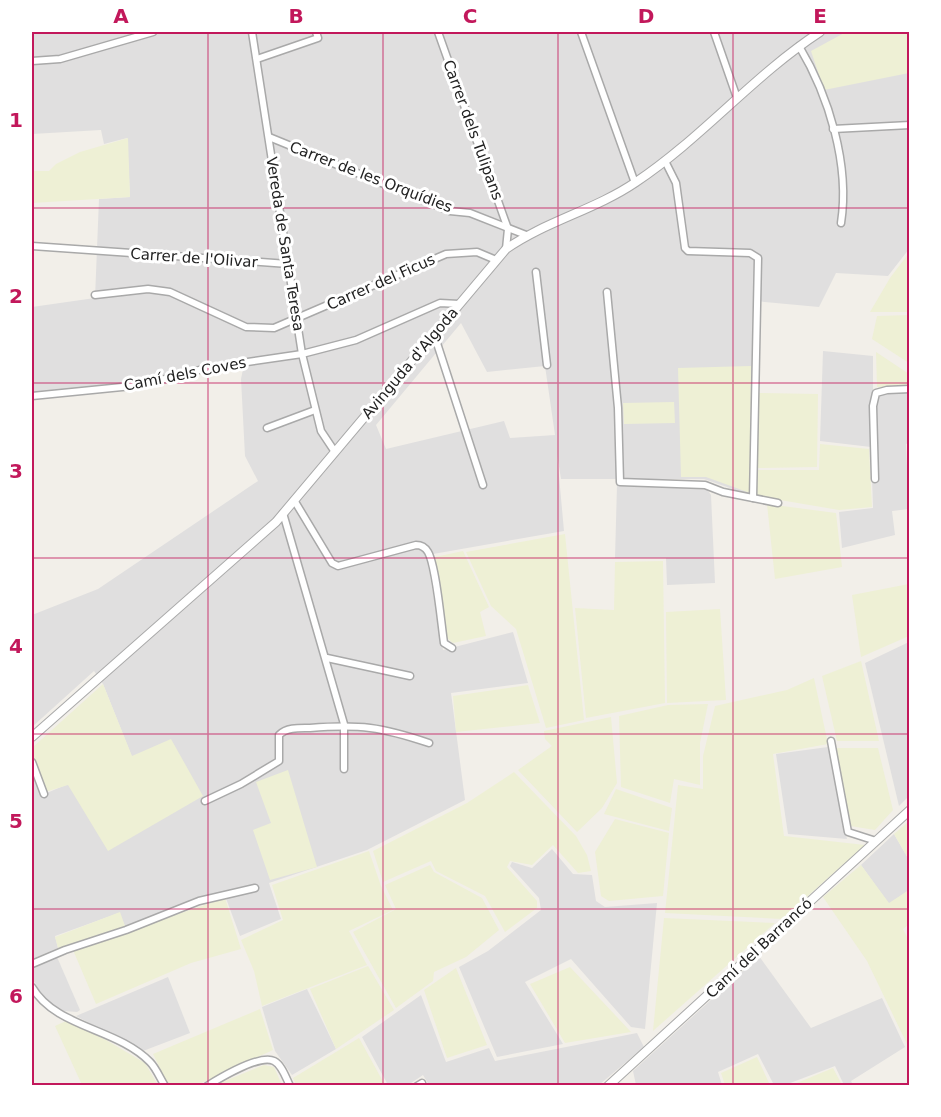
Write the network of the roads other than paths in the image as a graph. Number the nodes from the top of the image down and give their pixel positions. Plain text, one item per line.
1 (153, 32) edge
2 (252, 32) edge
3 (316, 32) edge
4 (438, 32) edge
5 (581, 32) edge
6 (714, 32) edge
7 (820, 32) edge
8 (799, 46) junction
9 (257, 59) junction
10 (32, 61) edge
11 (737, 98) junction
12 (909, 125) edge
13 (833, 129) junction
14 (268, 137) junction
15 (665, 161) junction
16 (634, 183) junction
17 (841, 223) dead end
18 (508, 229) junction
19 (526, 235) junction
20 (32, 246) edge
21 (506, 249) junction
22 (496, 260) junction
23 (288, 264) junction
24 (536, 272) dead end
25 (608, 292) dead end
26 (95, 295) dead end
27 (459, 304) junction
28 (296, 319) junction
29 (434, 334) junction
30 (302, 354) junction
31 (547, 365) dead end
32 (909, 389) edge
33 (32, 396) edge
34 (315, 410) junction
35 (267, 428) dead end
36 (335, 452) junction
37 (875, 479) dead end
38 (483, 485) dead end
39 (753, 498) junction
40 (294, 500) junction
41 (778, 503) dead end
42 (283, 513) junction
43 (452, 648) dead end
44 (327, 658) junction
45 (410, 676) dead end
46 (344, 724) junction
47 (32, 736) edge
48 (831, 741) dead end
49 (429, 743) dead end
50 (32, 762) edge
51 (344, 769) dead end
52 (44, 794) dead end
53 (206, 801) dead end
54 (909, 810) edge
55 (876, 841) junction
56 (255, 888) dead end
57 (32, 964) edge
58 (32, 987) edge
59 (165, 1086) edge
60 (207, 1086) edge
61 (290, 1086) edge
62 (608, 1086) edge

1 - 10 street
2 - 9 street, Vereda de Santa Teresa
3 - 9 street
4 - 18 street, Carrer dels Tulipans
5 - 16 street
6 - 11 street
7 - 8 street, Avinguda d'Algoda
8 - 11 street, Avinguda d'Algoda
8 - 13 street
9 - 14 street, Vereda de Santa Teresa
11 - 15 street, Avinguda d'Algoda
12 - 13 street
13 - 17 street
14 - 18 street, Carrer de les Orquídies
14 - 23 street, Vereda de Santa Teresa
15 - 16 street, Avinguda d'Algoda
15 - 39 street
16 - 19 street, Avinguda d'Algoda
18 - 19 street
18 - 21 street, Carrer dels Tulipans
19 - 21 street, Avinguda d'Algoda
20 - 23 street, Carrer de l'Olivar
21 - 22 street, Avinguda d'Algoda
22 - 27 street, Avinguda d'Algoda
22 - 28 street, Carrer del Ficus
23 - 28 street, Vereda de Santa Teresa
24 - 31 street
25 - 39 street
26 - 28 street, Carrer del Ficus
27 - 29 street, Avinguda d'Algoda
27 - 30 street, Camí dels Coves
28 - 30 street, Vereda de Santa Teresa
29 - 36 street, Avinguda d'Algoda
29 - 38 street
30 - 33 street, Camí dels Coves
30 - 34 street, Vereda de Santa Teresa
32 - 37 street
34 - 35 street
34 - 36 street, Vereda de Santa Teresa
36 - 40 street, Avinguda d'Algoda
39 - 41 street
40 - 42 street, Avinguda d'Algoda
40 - 43 street
42 - 44 street
42 - 47 street, Avinguda d'Algoda
44 - 45 street
44 - 46 street
46 - 49 street
46 - 51 street
46 - 53 street
48 - 55 street
50 - 52 street
54 - 55 street, Camí del Barrancó
55 - 62 street, Camí del Barrancó
56 - 57 street
58 - 59 street
60 - 61 street

